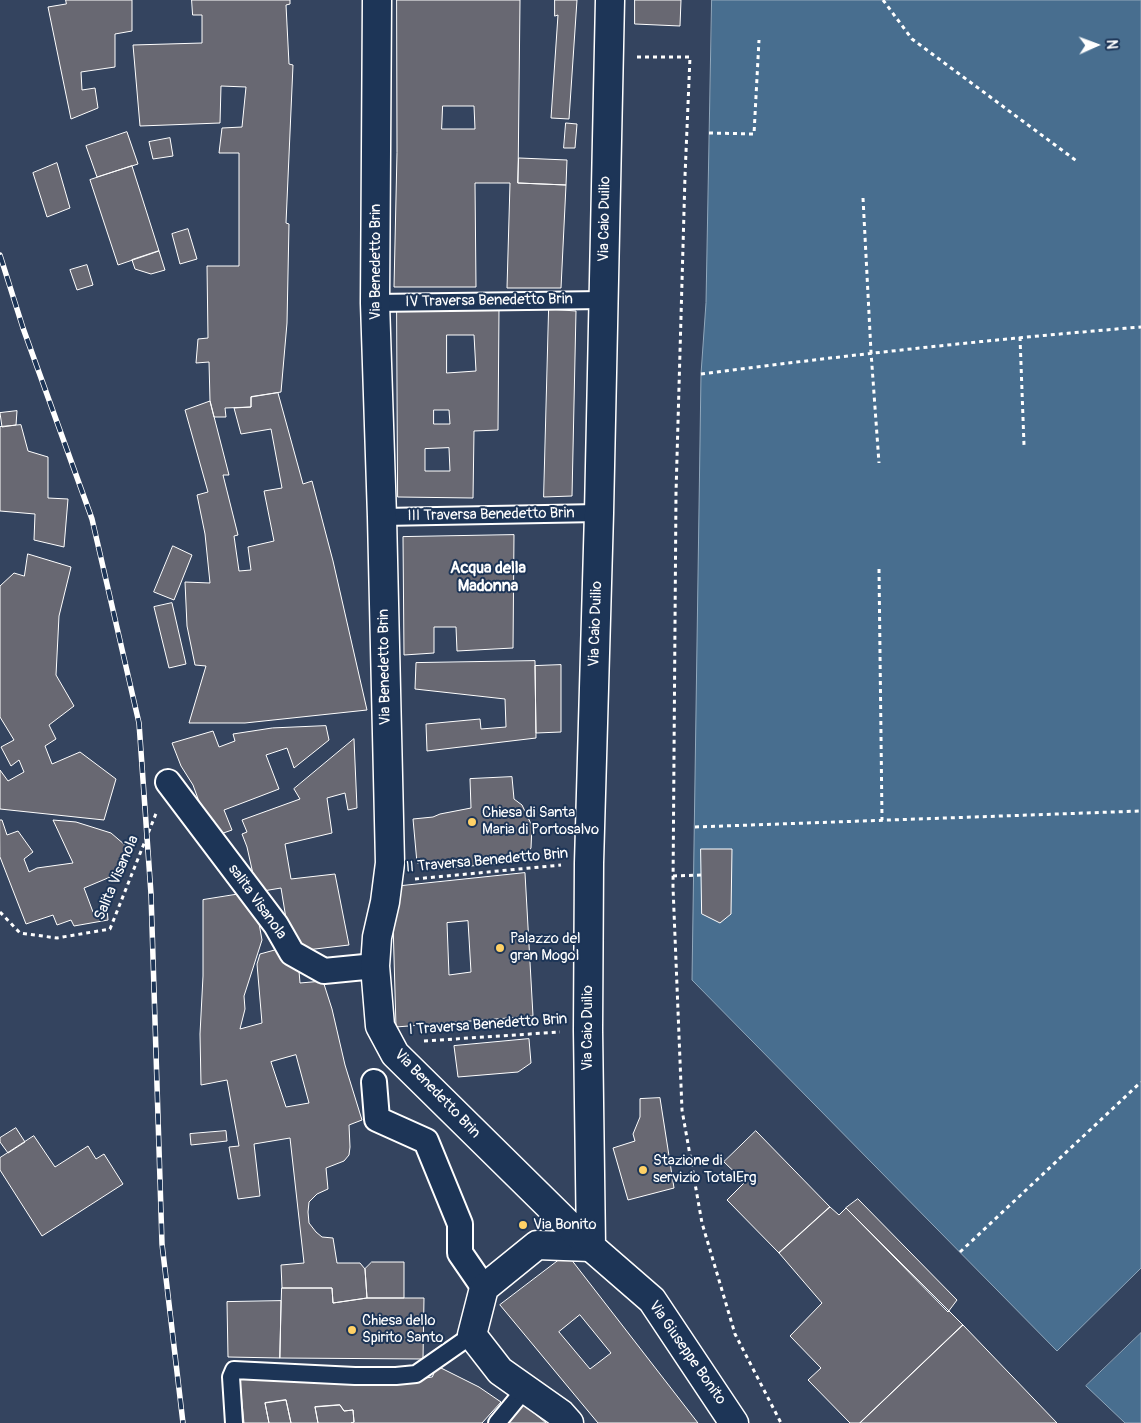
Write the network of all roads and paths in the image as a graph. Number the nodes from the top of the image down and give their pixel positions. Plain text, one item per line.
1 (377, 0) edge
2 (610, 0) edge
3 (883, 0) edge
4 (760, 40) dead end
5 (609, 57) junction
6 (709, 133) dead end
7 (1078, 162) dead end
8 (864, 198) dead end
9 (603, 300) junction
10 (375, 302) junction
11 (1141, 327) edge
12 (1020, 337) junction
13 (871, 352) junction
14 (701, 374) dead end
15 (1024, 445) dead end
16 (879, 462) dead end
17 (599, 513) junction
18 (382, 517) junction
19 (879, 569) dead end
20 (168, 782) joint
21 (1141, 811) edge
22 (882, 820) junction
23 (695, 827) dead end
24 (589, 863) junction
25 (702, 875) dead end
26 (673, 876) junction
27 (388, 881) junction
28 (0, 912) edge
29 (374, 966) junction
30 (588, 1030) junction
31 (390, 1043) junction
32 (374, 1082) dead end
33 (1141, 1082) edge
34 (591, 1247) junction
35 (960, 1252) dead end
36 (484, 1288) junction
37 (472, 1335) junction
38 (525, 1389) junction
39 (234, 1423) edge
40 (498, 1423) edge
41 (569, 1423) edge
42 (734, 1423) edge
43 (781, 1423) edge

1 - 10 street, Via Benedetto Brin
2 - 5 street, Via Caio Duilio
3 - 7 path
4 - 6 path
5 - 9 street, Via Caio Duilio
5 - 26 path
8 - 13 path
9 - 10 lane, IV Traversa Benedetto Brin
9 - 17 street, Via Caio Duilio
10 - 18 street, Via Benedetto Brin
11 - 12 path
12 - 13 path
12 - 15 path
13 - 14 path
13 - 16 path
17 - 18 lane, III Traversa Benedetto Brin
17 - 24 street, Via Caio Duilio
18 - 27 street, Via Benedetto Brin
19 - 22 path
20 - 28 path, Salita Visanola
20 - 29 street, salita Visanola
21 - 22 path
22 - 23 path
24 - 27 path, II Traversa Benedetto Brin
24 - 30 street, Via Caio Duilio
25 - 26 path
26 - 43 path
27 - 29 street, Via Benedetto Brin
29 - 31 street, Via Benedetto Brin
30 - 31 path, I Traversa Benedetto Brin
30 - 34 street, Via Caio Duilio
31 - 34 street, Via Benedetto Brin
32 - 36 street
33 - 35 path
34 - 36 street
34 - 42 street, Via Giuseppe Bonito
36 - 37 street
37 - 38 street
37 - 39 lane
38 - 40 lane
38 - 41 street

